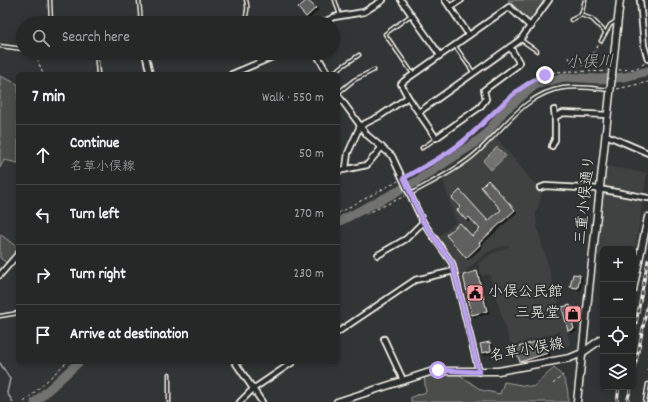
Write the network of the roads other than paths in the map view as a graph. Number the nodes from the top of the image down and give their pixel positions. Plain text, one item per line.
1 (50, 0) edge
2 (140, 0) edge
3 (246, 0) edge
4 (335, 0) edge
5 (383, 0) edge
6 (401, 0) edge
7 (445, 0) edge
8 (460, 0) edge
9 (549, 0) edge
10 (585, 0) edge
11 (620, 0) edge
12 (640, 0) edge
13 (450, 8) junction
14 (412, 15) junction
15 (581, 15) junction
16 (51, 16) edge
17 (141, 16) edge
18 (246, 16) edge
19 (340, 16) joint
20 (571, 20) dead end
21 (617, 20) junction
22 (531, 27) junction
23 (605, 32) junction
24 (469, 35) junction
25 (520, 40) junction
26 (601, 41) road end
27 (454, 45) junction
28 (0, 46) edge
29 (510, 47) junction
30 (16, 48) edge
31 (536, 51) dead end
32 (359, 55) dead end
33 (440, 55) junction
34 (97, 60) edge
35 (147, 60) edge
36 (267, 60) edge
37 (320, 60) edge
38 (648, 60) edge
39 (374, 70) dead end
40 (98, 72) edge
41 (150, 72) edge
42 (236, 72) edge
43 (327, 72) edge
44 (334, 72) edge
45 (474, 73) junction
46 (413, 74) junction
47 (611, 89) junction
48 (340, 92) edge
49 (340, 97) edge
50 (408, 97) junction
51 (554, 110) dead end
52 (419, 112) junction
53 (608, 115) junction
54 (555, 118) junction
55 (360, 126) junction
56 (606, 135) junction
57 (436, 138) junction
58 (552, 146) dead end
59 (382, 147) junction
60 (422, 148) dead end
61 (648, 152) edge
62 (346, 168) junction
63 (340, 170) edge
64 (540, 188) dead end
65 (599, 189) junction
66 (409, 193) junction
67 (648, 198) edge
68 (648, 218) edge
69 (423, 222) junction
70 (378, 255) dead end
71 (16, 256) edge
72 (454, 270) junction
73 (0, 275) edge
74 (635, 282) edge
75 (16, 313) edge
76 (0, 316) edge
77 (340, 331) edge
78 (384, 339) dead end
79 (600, 340) edge
80 (582, 352) junction
81 (236, 364) edge
82 (286, 364) edge
83 (479, 372) junction
84 (169, 374) dead end
85 (403, 380) junction
86 (648, 384) edge
87 (253, 389) junction
88 (169, 402) edge
89 (240, 402) edge
90 (262, 402) edge
91 (337, 402) edge
92 (577, 402) edge
93 (645, 402) edge

1 - 16 lane
2 - 17 lane
3 - 18 lane
4 - 19 lane
5 - 19 street
6 - 14 street
7 - 13 street
8 - 13 street
9 - 22 street
10 - 15 lane
11 - 21 main road, 三重小俣通り
12 - 38 street
13 - 24 street
14 - 33 street
14 - 46 lane
15 - 20 lane
15 - 23 lane
21 - 23 lane
21 - 47 main road, 三重小俣通り
22 - 24 street
22 - 25 street
23 - 26 lane
24 - 27 street
25 - 29 street
25 - 31 lane
27 - 33 street
27 - 45 lane
28 - 30 lane
29 - 45 street
29 - 57 street
32 - 44 lane
33 - 46 street
34 - 40 lane
35 - 41 street
36 - 42 street
37 - 43 street
39 - 48 lane
45 - 52 street
46 - 50 street
47 - 53 main road, 三重小俣通り
47 - 66 lane
49 - 55 street
50 - 52 street
50 - 55 street
51 - 54 street
52 - 57 street
53 - 54 street
53 - 56 main road, 三重小俣通り
54 - 58 street
55 - 59 street
55 - 62 street
56 - 61 street
56 - 65 main road, 三重小俣通り
57 - 60 lane
59 - 62 street
59 - 66 street
62 - 63 street
64 - 65 street
65 - 67 street
65 - 80 main road, 三重小俣通り
66 - 69 street
68 - 74 main road
69 - 70 street
69 - 72 street
71 - 73 street
72 - 77 street
72 - 83 street
75 - 76 lane
78 - 85 street
79 - 80 main road, 名草小俣線
80 - 83 main road, 名草小俣線
80 - 92 main road, 三重小俣通り
81 - 87 street
82 - 87 street
83 - 85 main road, 名草小俣線
84 - 88 lane
85 - 91 main road, 名草小俣線
86 - 93 lane
87 - 89 street
87 - 90 street

